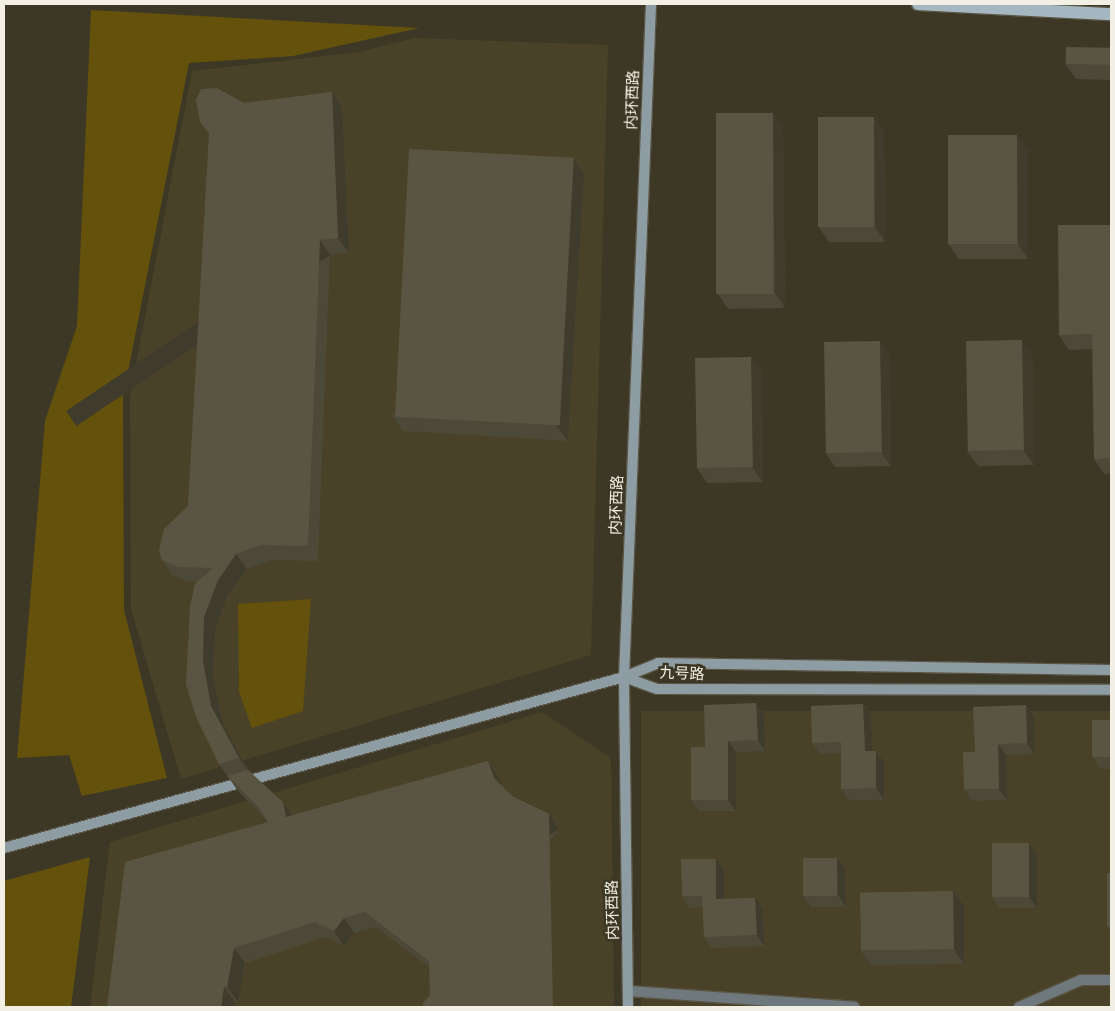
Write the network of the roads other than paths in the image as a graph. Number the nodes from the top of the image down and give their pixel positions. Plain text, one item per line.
1 (651, 4) edge
2 (918, 4) edge
3 (1111, 14) edge
4 (1111, 670) edge
5 (624, 677) junction
6 (1111, 690) edge
7 (4, 848) edge
8 (1111, 980) edge
9 (628, 991) junction
10 (628, 1007) edge
11 (854, 1007) edge
12 (1019, 1007) edge

1 - 5 street, 内环西路
2 - 3 main road
4 - 5 street, 九号路
5 - 6 street, 九号路
5 - 7 street
5 - 9 street, 内环西路
8 - 12 street
9 - 10 street, 内环西路
9 - 11 street

